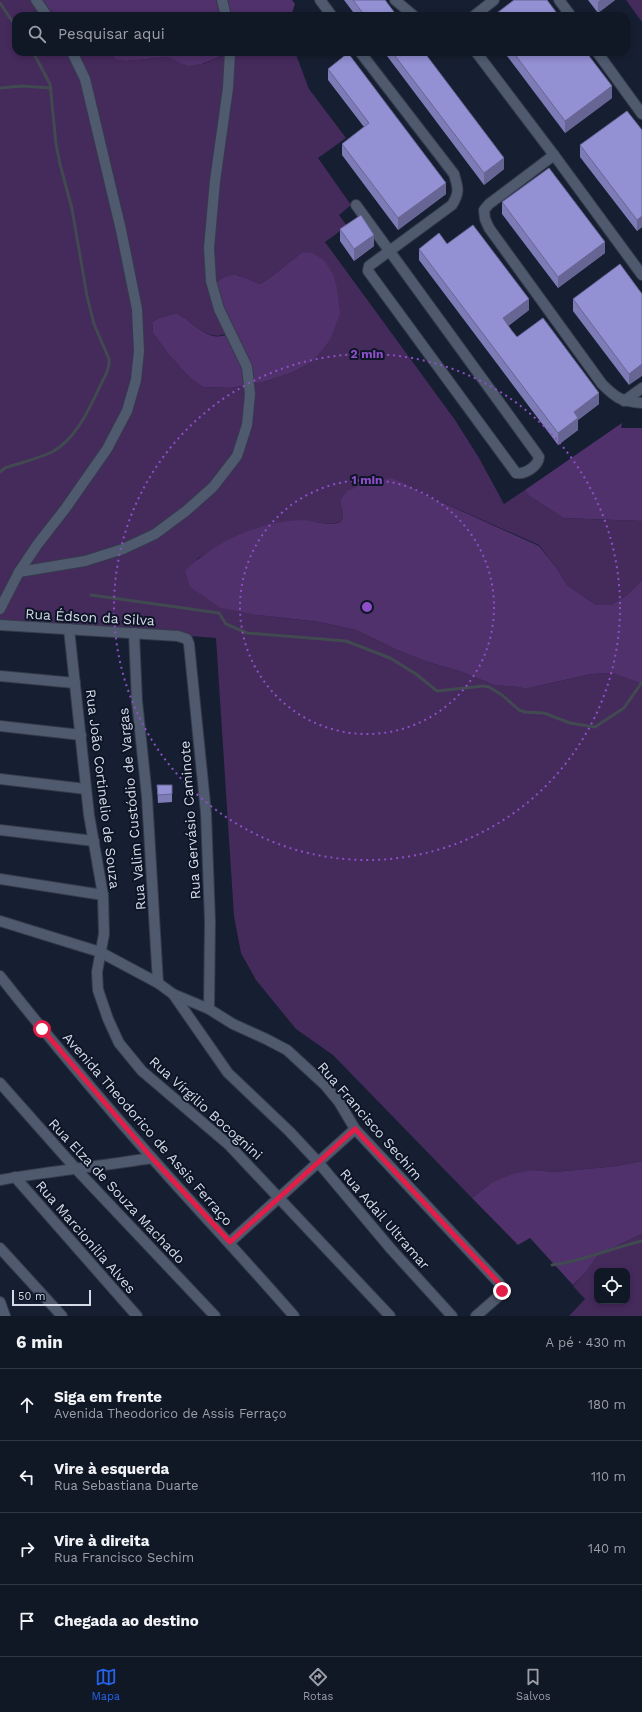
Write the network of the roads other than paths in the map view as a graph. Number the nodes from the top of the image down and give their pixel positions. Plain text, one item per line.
1 (36, 0) edge
2 (222, 0) edge
3 (320, 0) edge
4 (396, 0) edge
5 (494, 0) edge
6 (559, 0) edge
7 (45, 12) edge
8 (225, 12) edge
9 (329, 12) edge
10 (410, 12) edge
11 (479, 12) edge
12 (568, 12) edge
13 (74, 56) edge
14 (230, 56) edge
15 (363, 56) edge
16 (479, 56) edge
17 (600, 56) edge
18 (642, 114) edge
19 (554, 155) junction
20 (356, 205) dead end
21 (389, 251) junction
22 (642, 275) edge
23 (642, 388) edge
24 (624, 401) junction
25 (642, 404) edge
26 (19, 572) junction
27 (0, 609) edge
28 (0, 625) edge
29 (69, 629) junction
30 (134, 633) junction
31 (178, 636) joint
32 (0, 676) edge
33 (75, 683) junction
34 (0, 726) edge
35 (81, 735) junction
36 (0, 779) edge
37 (86, 789) junction
38 (0, 830) edge
39 (94, 841) junction
40 (0, 879) edge
41 (103, 895) junction
42 (0, 921) edge
43 (100, 952) junction
44 (0, 976) edge
45 (158, 983) junction
46 (173, 994) junction
47 (209, 1009) junction
48 (0, 1083) edge
49 (0, 1092) edge
50 (10, 1096) junction
51 (355, 1129) junction
52 (152, 1158) junction
53 (318, 1162) junction
54 (77, 1170) junction
55 (15, 1177) junction
56 (0, 1180) edge
57 (279, 1198) junction
58 (230, 1242) junction
59 (0, 1248) edge
60 (0, 1302) edge
61 (5, 1316) edge
62 (62, 1316) edge
63 (137, 1316) edge
64 (215, 1316) edge
65 (294, 1316) edge
66 (390, 1316) edge
67 (452, 1316) edge
68 (476, 1316) edge

1 - 7 street
2 - 8 street
3 - 9 street
4 - 10 street
5 - 11 street
6 - 12 street
13 - 26 street
14 - 26 street
15 - 21 street
16 - 19 street
17 - 18 street
19 - 22 street
19 - 24 street
20 - 21 street
21 - 21 street
23 - 24 street
24 - 25 street
26 - 27 street
28 - 29 street, Rua Édson da Silva
29 - 30 street, Rua Édson da Silva
29 - 33 street, Rua João Cortinelio de Souza
30 - 31 street, Rua Édson da Silva
30 - 45 street, Rua Valim Custódio de Vargas
31 - 47 street, Rua Gervásio Caminote
32 - 33 street
33 - 35 street, Rua João Cortinelio de Souza
34 - 35 street
35 - 37 street, Rua João Cortinelio de Souza
36 - 37 street
37 - 39 street, Rua João Cortinelio de Souza
38 - 39 street
39 - 41 street, Rua João Cortinelio de Souza
40 - 41 street
41 - 43 street, Rua João Cortinelio de Souza
42 - 43 street
43 - 45 street
43 - 57 street, Rua Vírgilio Bocognini
44 - 52 street, Avenida Theodorico de Assis Ferraço
45 - 46 street
46 - 47 street, Rua Francisco Sechim
46 - 53 street, Rua Adail Ultramar
47 - 51 street, Rua Francisco Sechim
48 - 50 street, Rua Elza de Souza Machado
49 - 50 street
50 - 54 street, Rua Elza de Souza Machado
51 - 53 street
51 - 68 street, Rua Francisco Sechim
52 - 54 street
52 - 58 street, Avenida Theodorico de Assis Ferraço
53 - 57 street
53 - 67 street, Rua Adail Ultramar
54 - 55 street
54 - 64 street, Rua Elza de Souza Machado
55 - 56 street
55 - 63 street, Rua Marcionília Alves
57 - 58 street
57 - 66 street, Rua Vírgilio Bocognini
58 - 65 street, Avenida Theodorico de Assis Ferraço
59 - 62 street
60 - 61 street

